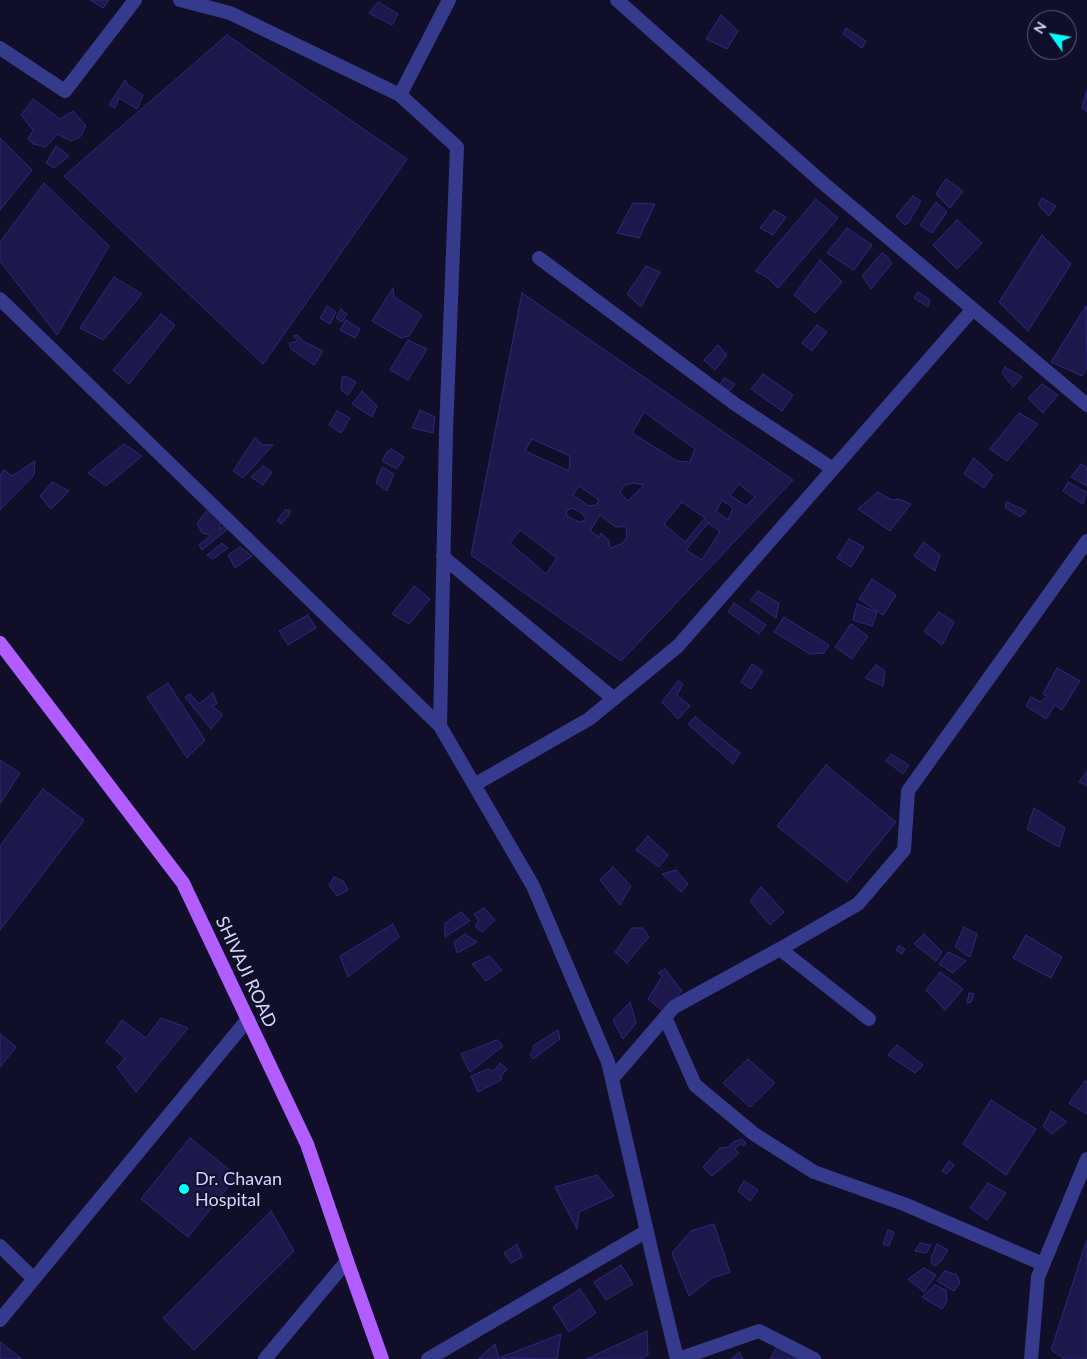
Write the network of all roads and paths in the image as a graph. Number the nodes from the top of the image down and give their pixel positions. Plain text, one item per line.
1 (135, 0) edge
2 (180, 0) edge
3 (450, 0) edge
4 (617, 0) edge
5 (0, 48) edge
6 (400, 95) junction
7 (539, 258) dead end
8 (0, 299) edge
9 (973, 309) junction
10 (1087, 405) edge
11 (833, 469) junction
12 (1087, 541) edge
13 (444, 557) junction
14 (0, 643) edge
15 (614, 699) junction
16 (440, 726) junction
17 (474, 785) junction
18 (780, 949) junction
19 (665, 1017) junction
20 (248, 1019) junction
21 (869, 1019) dead end
22 (612, 1079) junction
23 (1087, 1159) edge
24 (646, 1231) junction
25 (0, 1246) edge
26 (347, 1262) junction
27 (1043, 1264) junction
28 (34, 1279) junction
29 (0, 1320) edge
30 (265, 1359) edge
31 (382, 1359) edge
32 (428, 1359) edge
33 (678, 1359) edge
34 (814, 1359) edge
35 (1031, 1359) edge

1 - 5 street
2 - 6 street
3 - 6 street
4 - 9 street
6 - 13 street
7 - 11 street
8 - 16 street
9 - 10 street
9 - 11 street
11 - 15 street
12 - 18 street
13 - 15 street
13 - 16 street
14 - 20 main road, SHIVAJI ROAD
15 - 17 street
16 - 17 street
17 - 22 street
18 - 19 street
18 - 21 street
19 - 22 street
19 - 27 street
20 - 26 main road, SHIVAJI ROAD
20 - 28 street
22 - 24 street
23 - 27 street
24 - 32 street
24 - 33 street
25 - 28 street
26 - 30 street
26 - 31 main road, SHIVAJI ROAD
27 - 35 street
28 - 29 street
33 - 34 street

